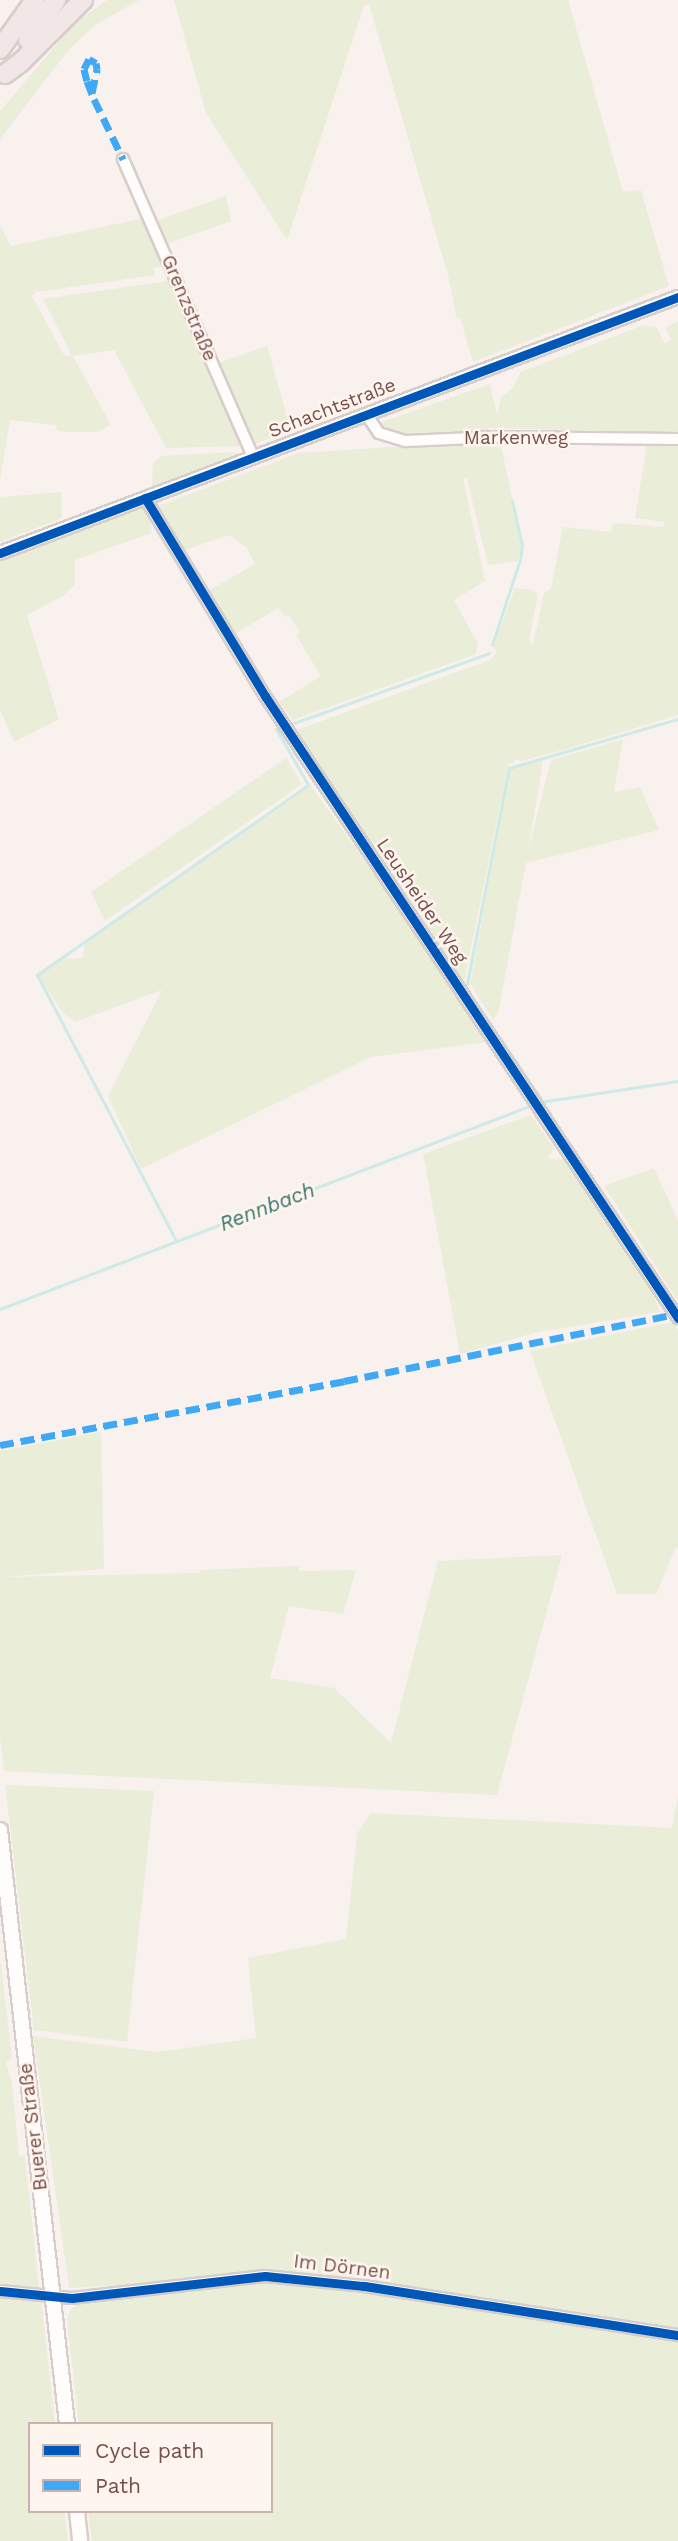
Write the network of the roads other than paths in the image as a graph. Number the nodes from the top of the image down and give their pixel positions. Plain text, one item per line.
1 (35, 0) edge
2 (56, 0) edge
3 (83, 0) edge
4 (0, 49) edge
5 (2, 77) edge
6 (123, 159) dead end
7 (678, 297) edge
8 (366, 414) junction
9 (678, 439) edge
10 (253, 457) junction
11 (145, 498) junction
12 (0, 554) edge
13 (678, 1318) edge
14 (0, 1830) edge
15 (0, 2291) edge
16 (53, 2296) junction
17 (678, 2335) edge
18 (67, 2422) edge
19 (77, 2513) edge
20 (80, 2541) edge

1 - 4 highway
2 - 5 highway
3 - 5 highway
6 - 10 street, Grenzstraße
7 - 8 street, Schachtstraße
8 - 9 street, Markenweg
8 - 10 street, Schachtstraße
10 - 11 street, Schachtstraße
11 - 12 street, Schachtstraße
11 - 13 street, Leusheider Weg
14 - 16 main road, Buerer Straße
15 - 16 street, Im Dörnen
16 - 17 street, Im Dörnen
16 - 18 main road, Buerer Straße
19 - 20 main road

